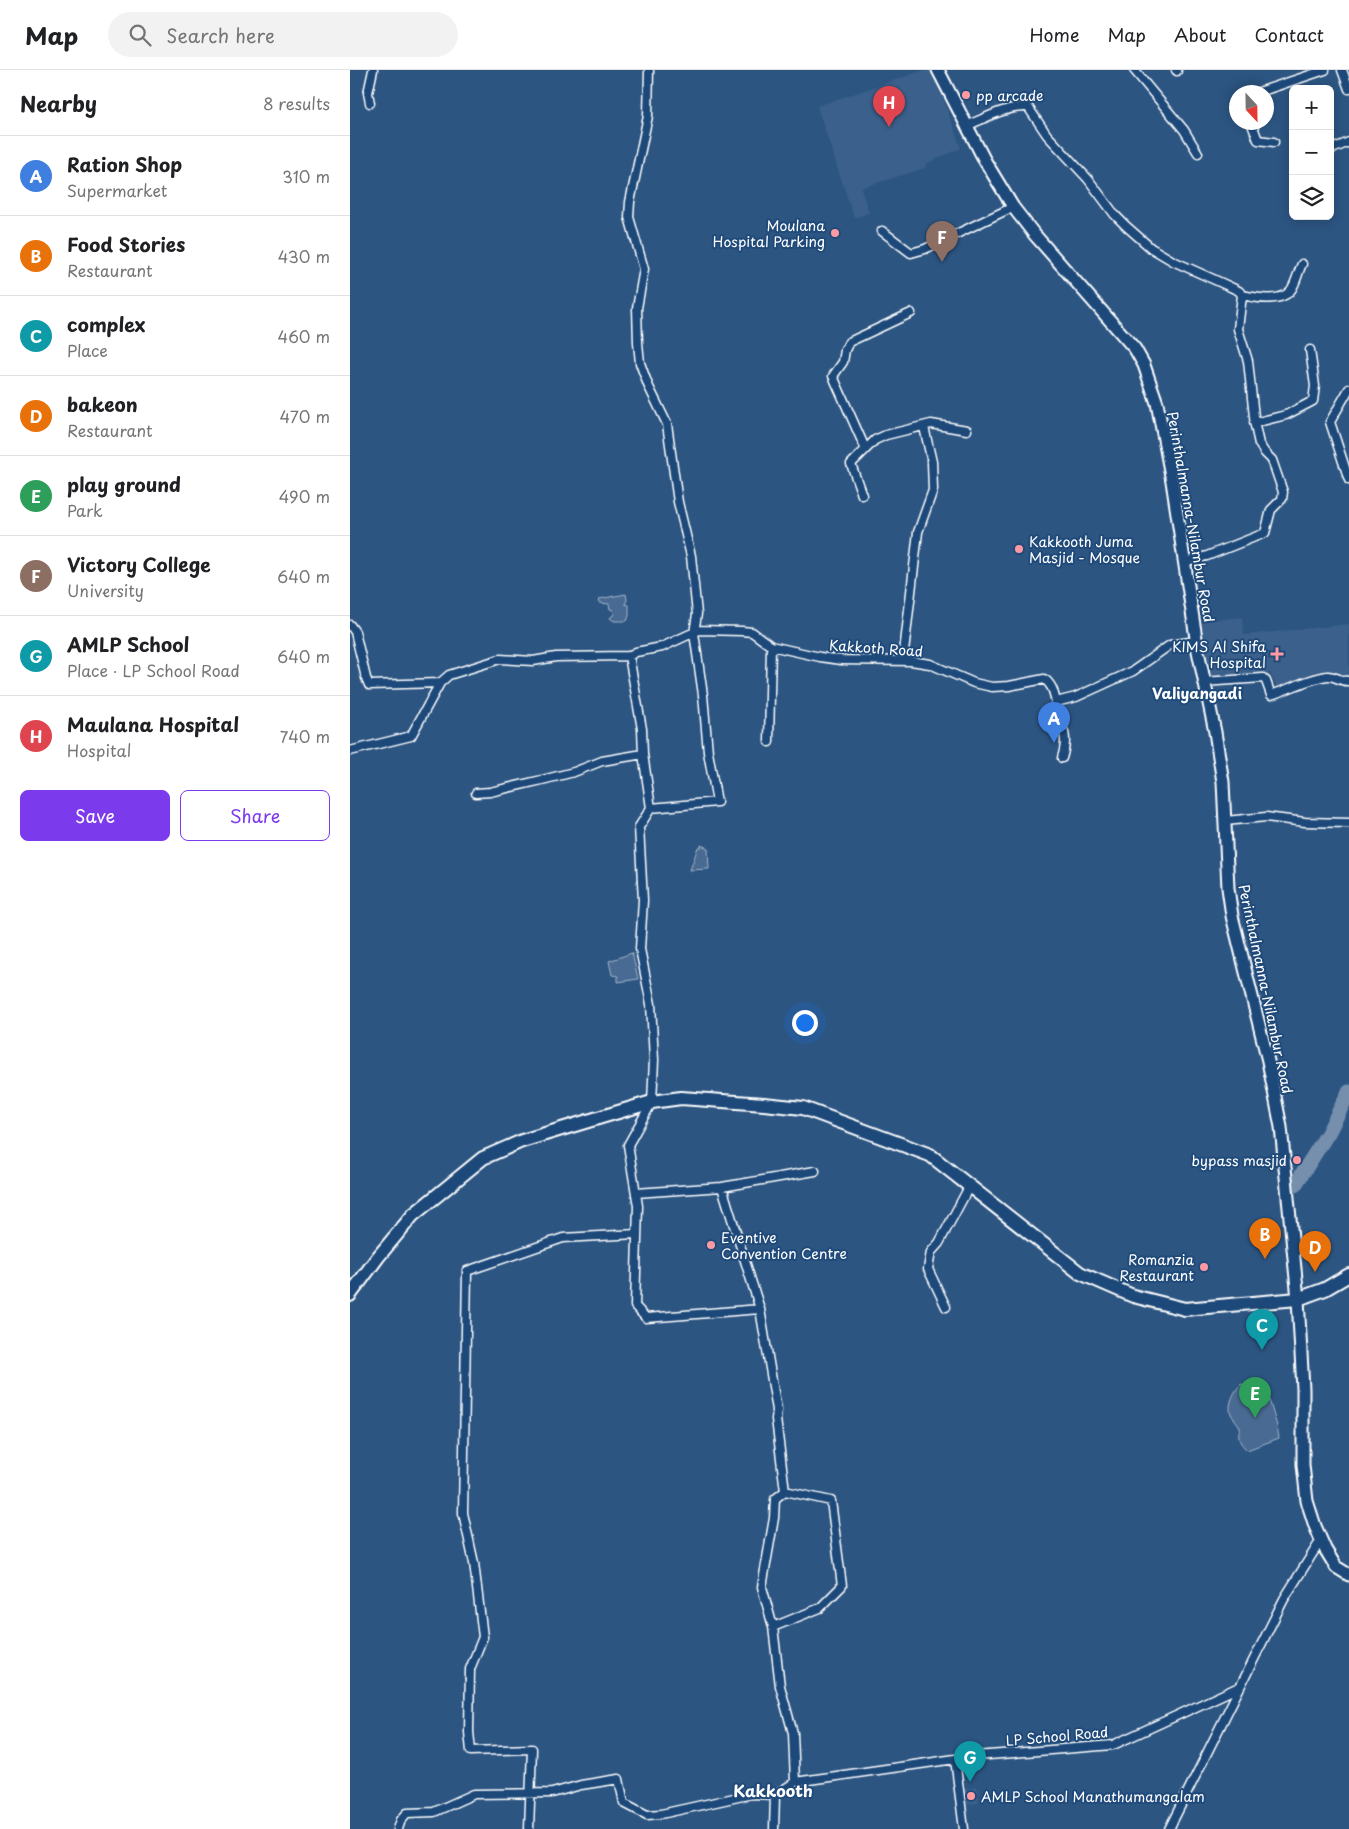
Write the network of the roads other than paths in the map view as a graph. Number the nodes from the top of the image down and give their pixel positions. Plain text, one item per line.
1 (373, 70) edge
2 (649, 70) edge
3 (938, 70) edge
4 (1134, 70) edge
5 (1325, 70) edge
6 (1342, 70) edge
7 (1274, 87) edge
8 (1349, 89) edge
9 (370, 103) dead end
10 (966, 126) junction
11 (1254, 130) edge
12 (1274, 142) dead end
13 (1349, 142) edge
14 (1334, 148) edge
15 (1198, 153) dead end
16 (1013, 207) junction
17 (882, 231) dead end
18 (1302, 264) dead end
19 (1242, 295) junction
20 (910, 313) dead end
21 (1310, 350) dead end
22 (1349, 389) edge
23 (1254, 423) junction
24 (924, 427) junction
25 (967, 430) dead end
26 (865, 448) junction
27 (1349, 481) edge
28 (862, 495) dead end
29 (1184, 562) junction
30 (350, 624) edge
31 (694, 633) junction
32 (1196, 641) junction
33 (771, 646) junction
34 (629, 656) junction
35 (903, 661) junction
36 (1349, 681) edge
37 (1203, 682) junction
38 (440, 683) junction
39 (1056, 702) junction
40 (768, 742) dead end
41 (350, 751) edge
42 (643, 754) junction
43 (1062, 758) dead end
44 (476, 793) dead end
45 (651, 808) junction
46 (1225, 821) junction
47 (1349, 823) edge
48 (652, 1102) junction
49 (814, 1172) dead end
50 (722, 1187) junction
51 (969, 1187) junction
52 (636, 1192) junction
53 (637, 1234) junction
54 (1349, 1275) edge
55 (350, 1295) edge
56 (1298, 1299) junction
57 (946, 1306) dead end
58 (760, 1309) junction
59 (784, 1491) junction
60 (1321, 1540) junction
61 (1349, 1575) edge
62 (773, 1627) junction
63 (1240, 1687) junction
64 (956, 1759) junction
65 (795, 1782) junction
66 (530, 1793) junction
67 (775, 1795) junction
68 (398, 1829) edge
69 (529, 1829) edge
70 (774, 1829) edge
71 (964, 1829) edge
72 (1169, 1829) edge

1 - 9 street
2 - 31 street
3 - 10 main road, Perinthalmanna-Nilambur Road
4 - 15 street
5 - 7 street
6 - 8 street
10 - 16 main road, Perinthalmanna-Nilambur Road
10 - 19 street
11 - 12 street
13 - 14 street
16 - 17 street
16 - 29 main road, Perinthalmanna-Nilambur Road
18 - 19 street
19 - 23 street
20 - 26 street
21 - 23 street
22 - 27 street
23 - 29 street
24 - 25 street
24 - 26 street
24 - 35 street
26 - 28 street
29 - 32 main road, Perinthalmanna-Nilambur Road
30 - 38 street
31 - 33 street, Kakkoth Road
31 - 34 street, Kakkoth Road
31 - 45 street
32 - 37 main road, Perinthalmanna-Nilambur Road
32 - 39 street
33 - 35 street, Kakkoth Road
33 - 40 street
34 - 38 street, Kakkoth Road
34 - 42 street
35 - 39 street, Kakkoth Road
36 - 37 street
37 - 46 main road, Perinthalmanna-Nilambur Road
38 - 41 street
39 - 43 street, Kakkoth Road
42 - 44 street
42 - 45 street
45 - 48 street
46 - 47 street
46 - 56 main road, Perinthalmanna-Nilambur Road
48 - 51 highway
48 - 52 street
48 - 55 highway
49 - 50 street
50 - 52 street
50 - 58 street
51 - 56 highway
51 - 57 street
52 - 53 street
53 - 58 street
53 - 66 street
54 - 56 highway
56 - 60 main road, Perinthalmanna-Nilambur Road
58 - 59 street
59 - 62 street
59 - 62 street
60 - 61 main road, Perinthalmanna-Nilambur Road
60 - 63 street
62 - 65 street
63 - 64 street, LP School Road
63 - 72 street
64 - 65 street, LP School Road
64 - 71 street
65 - 67 street
66 - 67 street
66 - 68 street
66 - 69 street
67 - 70 street

